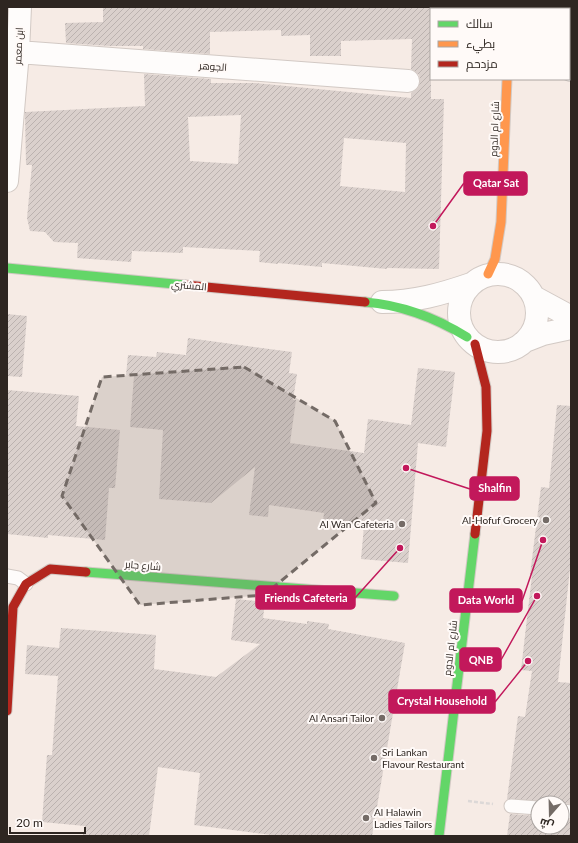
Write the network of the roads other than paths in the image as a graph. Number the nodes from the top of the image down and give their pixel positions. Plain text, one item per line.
1 (20, 7) edge
2 (18, 52) junction
3 (408, 80) dead end
4 (507, 80) edge
5 (7, 181) edge
6 (7, 268) edge
7 (479, 279) junction
8 (534, 297) junction
9 (370, 302) junction
10 (571, 316) edge
11 (571, 328) edge
12 (471, 341) junction
13 (525, 341) junction
14 (7, 576) edge
15 (26, 584) junction
16 (394, 596) dead end
17 (7, 712) edge
18 (511, 806) road end
19 (530, 807) edge
20 (438, 836) edge

1 - 2 street, ابن معمر
2 - 3 street, الجوهر
2 - 5 street, ابن معمر
4 - 7 street, شارع ام الدوم
6 - 9 street, المشتري
7 - 8 street
7 - 9 street, المشتري
7 - 12 street
8 - 10 street
8 - 13 street
9 - 12 street, المشتري
11 - 13 street
12 - 13 street
12 - 20 street, شارع ام الدوم
14 - 15 lane
15 - 16 street, شارع جابر
15 - 17 street, شارع جابر
18 - 19 lane

